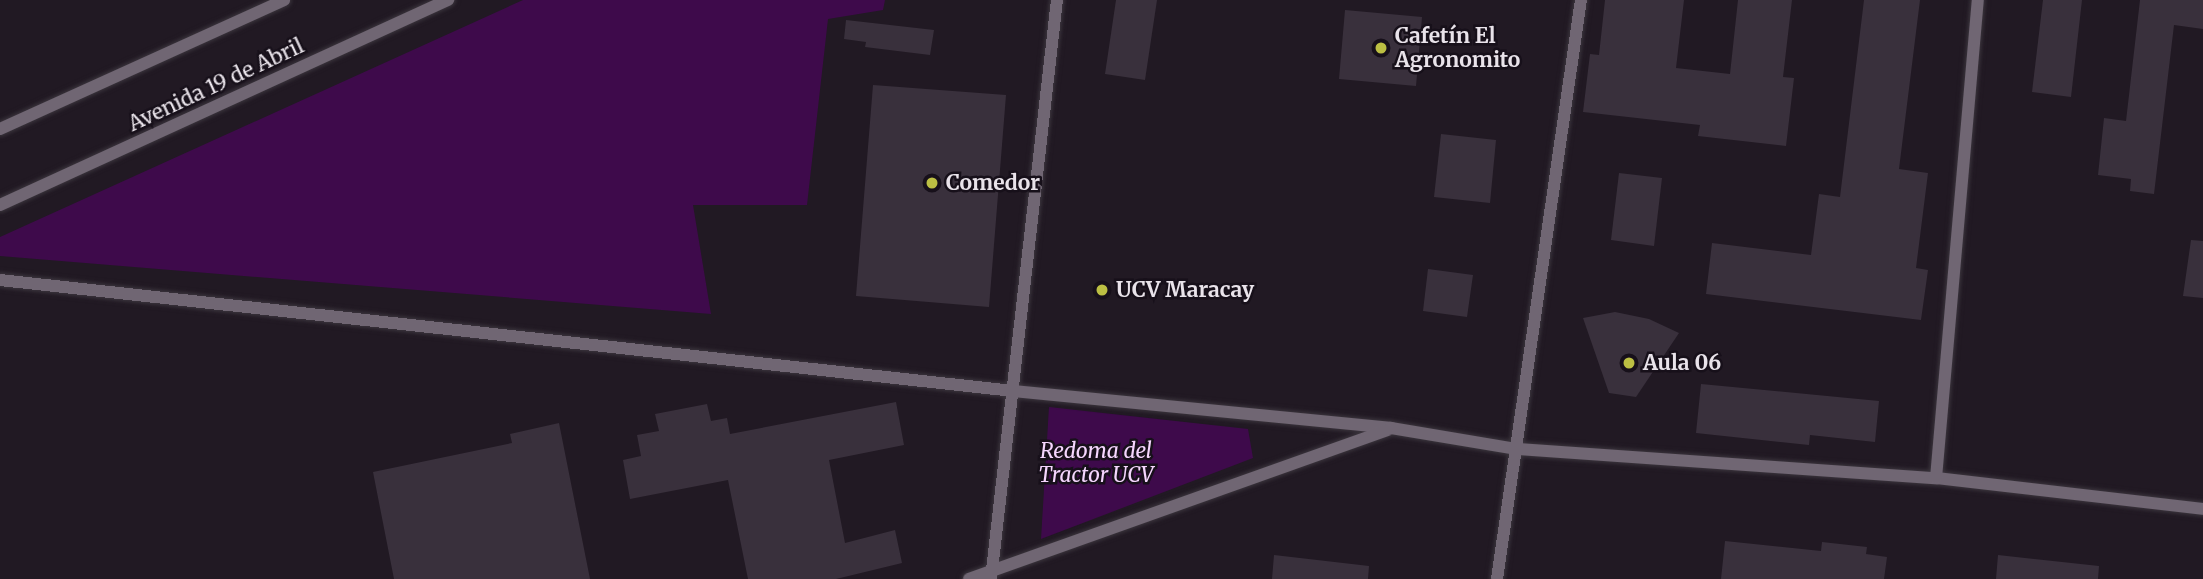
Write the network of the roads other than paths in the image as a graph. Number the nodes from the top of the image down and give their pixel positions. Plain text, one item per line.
1 (284, 0) edge
2 (448, 0) edge
3 (1057, 0) edge
4 (1581, 0) edge
5 (1978, 0) edge
6 (0, 129) edge
7 (0, 205) edge
8 (0, 280) edge
9 (1014, 391) junction
10 (1391, 428) junction
11 (1517, 449) junction
12 (1936, 478) junction
13 (2203, 509) edge
14 (992, 574) edge
15 (969, 579) edge
16 (1497, 579) edge

1 - 6 lane
2 - 7 lane, Avenida 19 de Abril
3 - 9 lane
4 - 11 lane
5 - 12 lane
8 - 9 lane
9 - 10 lane
9 - 14 lane
10 - 11 lane
10 - 14 lane
11 - 12 lane
11 - 16 lane
12 - 13 lane
14 - 15 lane

